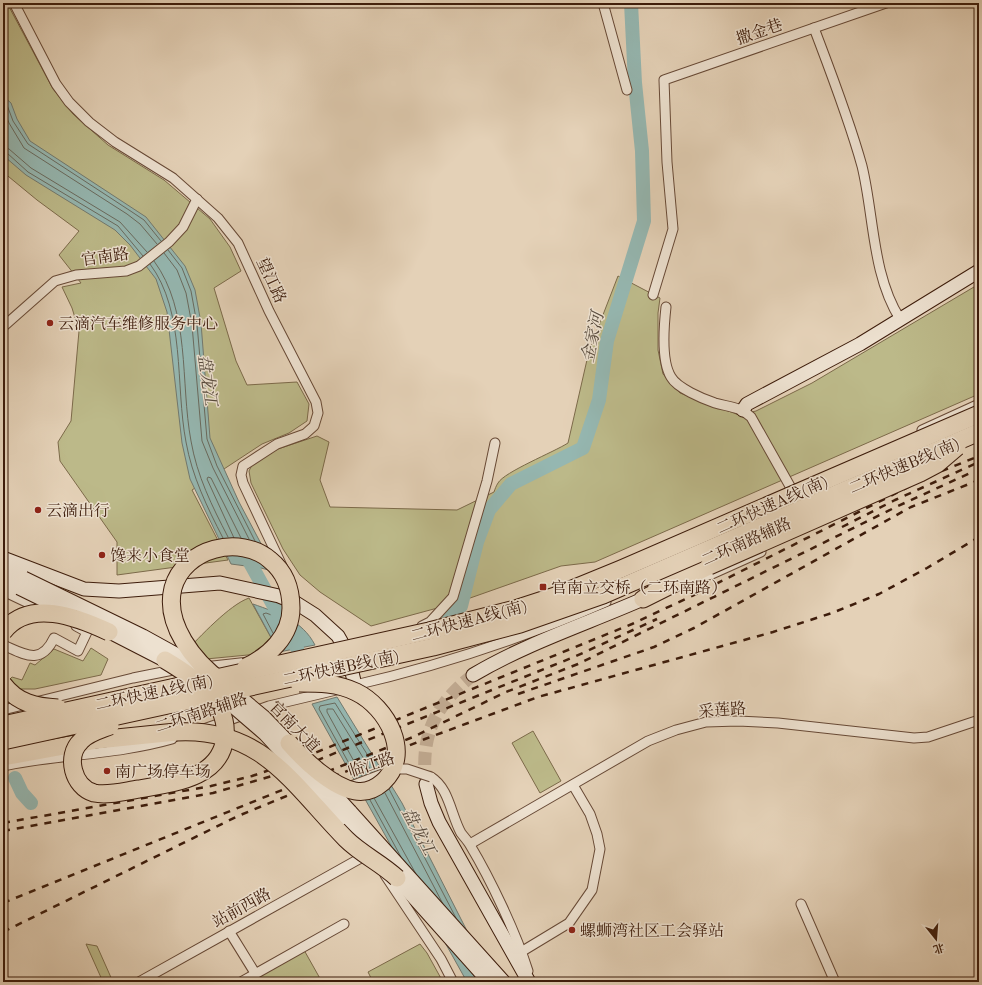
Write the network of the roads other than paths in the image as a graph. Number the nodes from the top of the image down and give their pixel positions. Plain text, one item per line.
1 (14, 3) edge
2 (603, 3) edge
3 (886, 3) edge
4 (814, 28) junction
5 (627, 90) dead end
6 (197, 199) junction
7 (979, 271) edge
8 (653, 296) dead end
9 (666, 307) dead end
10 (900, 318) junction
11 (3, 327) edge
12 (979, 404) edge
13 (743, 410) junction
14 (979, 414) edge
15 (979, 432) edge
16 (979, 438) edge
17 (495, 443) dead end
18 (791, 488) junction
19 (3, 558) edge
20 (3, 568) edge
21 (687, 577) junction
22 (3, 581) edge
23 (3, 591) edge
24 (643, 599) joint
25 (291, 601) junction
26 (422, 626) junction
27 (3, 632) edge
28 (109, 632) junction
29 (343, 643) junction
30 (3, 645) edge
31 (165, 660) junction
32 (473, 675) tunnel mouth
33 (210, 679) junction
34 (3, 684) edge
35 (355, 685) junction
36 (232, 689) junction
37 (190, 700) junction
38 (112, 701) junction
39 (3, 710) edge
40 (979, 720) edge
41 (3, 725) edge
42 (3, 741) edge
43 (289, 743) junction
44 (3, 757) edge
45 (3, 766) edge
46 (428, 781) junction
47 (573, 785) junction
48 (470, 844) junction
49 (359, 859) junction
50 (397, 878) junction
51 (801, 904) dead end
52 (344, 924) dead end
53 (229, 931) junction
54 (521, 952) junction
55 (256, 973) junction
56 (139, 982) edge
57 (241, 982) edge
58 (453, 982) edge
59 (489, 982) edge
60 (504, 982) edge
61 (530, 982) edge
62 (834, 982) edge

1 - 6 street, 望江路
2 - 5 street
3 - 4 street, 撒金巷
4 - 8 street, 撒金巷
4 - 10 street
6 - 11 street, 官南路
6 - 25 street, 望江路
7 - 10 main road
9 - 13 street
10 - 13 main road
12 - 18 street, 二环南路辅路
13 - 18 street
14 - 33 highway, 二环快速A线(南), bridge
15 - 21 highway, bridge
15 - 36 highway, 二环快速B线(南), bridge
16 - 21 street, 二环南路辅路
17 - 26 street
18 - 26 street, 二环南路辅路
19 - 25 main road
20 - 36 main road, 官南大道, bridge
21 - 24 highway
21 - 35 street, 二环南路辅路
22 - 28 main road, 官南大道, bridge
23 - 30 street
24 - 32 main road
25 - 29 main road
26 - 29 street, 二环南路辅路
27 - 28 highway, bridge
28 - 31 main road, 官南大道, bridge
29 - 35 main road
29 - 39 street, 二环南路辅路
31 - 37 highway, bridge
31 - 50 main road, 官南大道, bridge
33 - 36 highway, bridge
33 - 38 highway, 二环快速A线(南), bridge
34 - 38 highway, bridge
35 - 45 street, 二环南路辅路
36 - 37 highway, 二环快速B线(南), bridge
36 - 43 main road, 官南大道, bridge
36 - 43 highway, bridge
37 - 42 highway, 二环快速B线(南), bridge
38 - 41 highway, 二环快速A线(南), bridge
40 - 47 street, 采莲路
43 - 60 main road, 官南大道, bridge
44 - 50 highway, bridge
46 - 48 street
46 - 49 street, 临江路, bridge
46 - 61 main road
47 - 48 street, 采莲路
47 - 54 street
48 - 54 street
49 - 53 street, 站前西路
49 - 58 street, 临江路
50 - 59 main road, 官南大道
51 - 62 street
52 - 55 street
53 - 55 street
53 - 56 street, 站前西路
54 - 61 street
55 - 57 street

